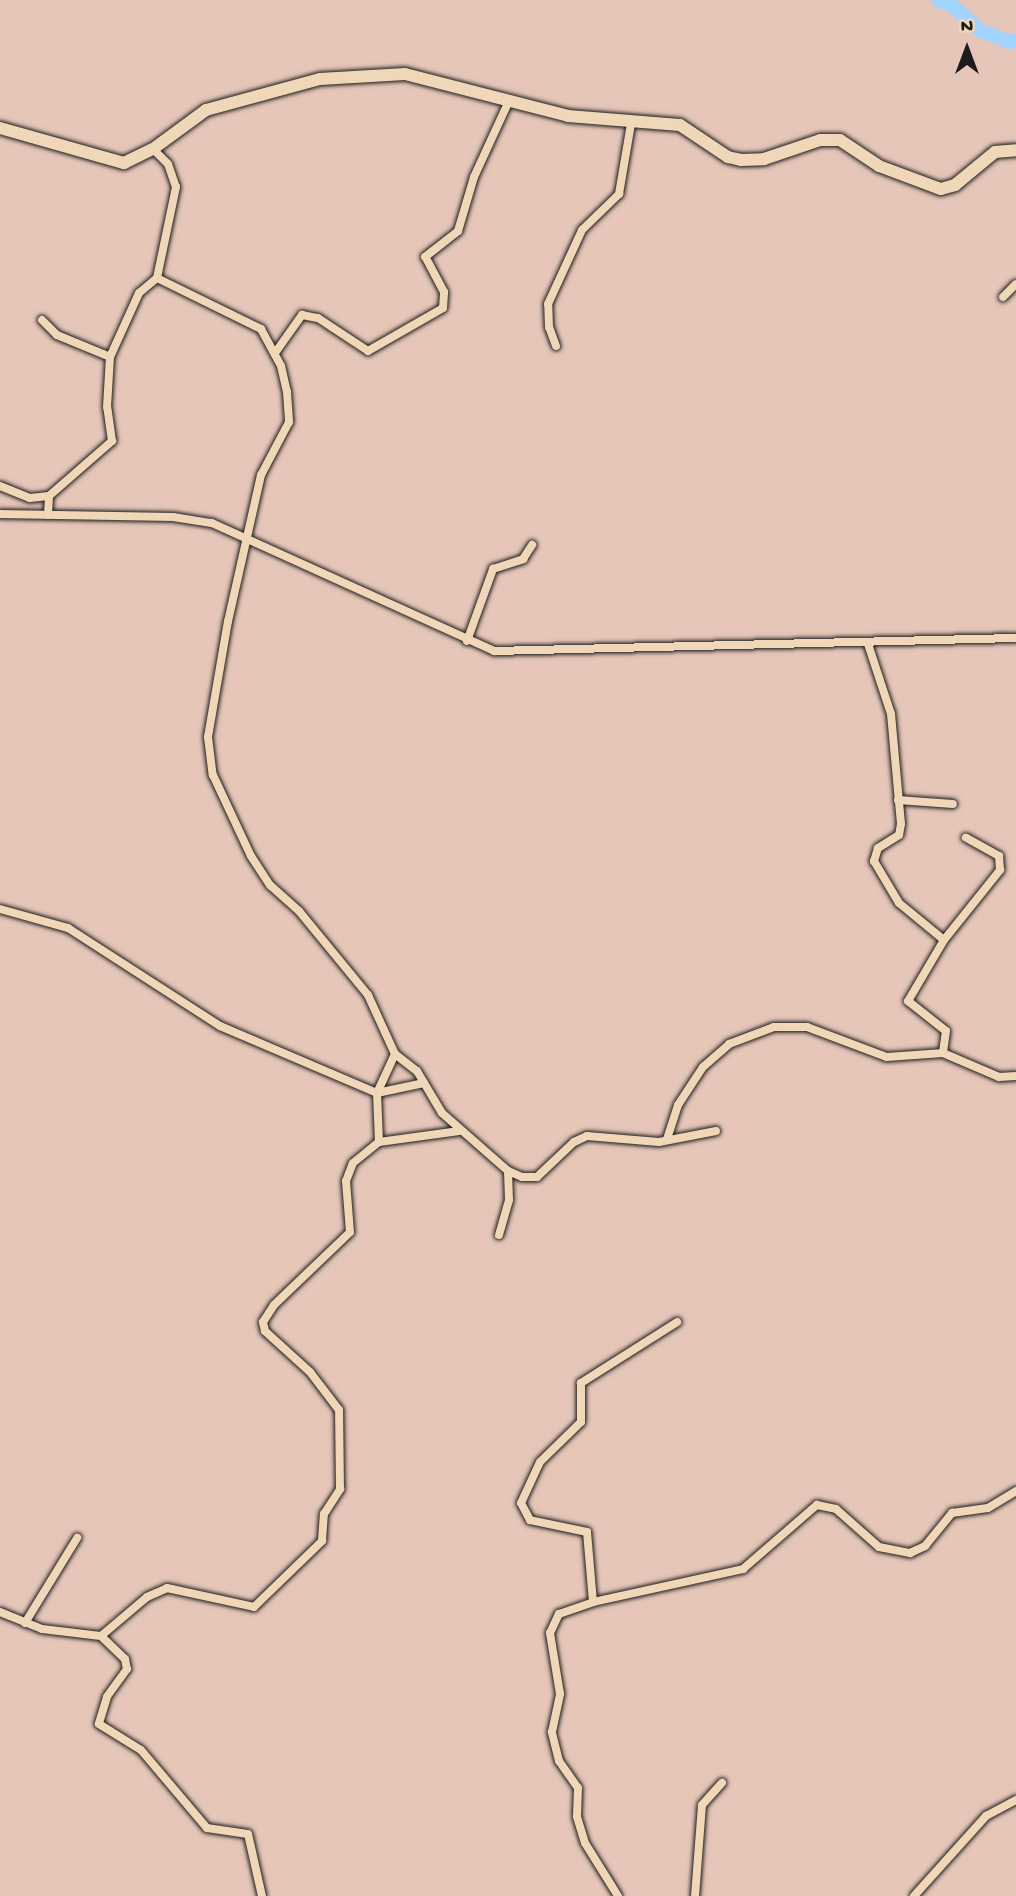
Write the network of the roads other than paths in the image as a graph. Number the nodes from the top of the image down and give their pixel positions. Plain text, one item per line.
1 (509, 101) junction
2 (631, 124) junction
3 (0, 128) edge
4 (153, 149) junction
5 (1016, 150) edge
6 (157, 278) junction
7 (1016, 284) edge
8 (1003, 297) dead end
9 (42, 320) dead end
10 (556, 346) dead end
11 (275, 353) junction
12 (110, 357) junction
13 (0, 486) edge
14 (49, 496) junction
15 (0, 514) edge
16 (48, 515) junction
17 (248, 538) junction
18 (532, 545) dead end
19 (1016, 638) edge
20 (467, 641) junction
21 (868, 644) junction
22 (898, 800) junction
23 (953, 804) dead end
24 (966, 838) dead end
25 (0, 909) edge
26 (944, 940) junction
27 (943, 1053) junction
28 (395, 1054) junction
29 (1016, 1076) edge
30 (424, 1083) junction
31 (377, 1093) junction
32 (459, 1131) junction
33 (716, 1131) dead end
34 (667, 1139) junction
35 (379, 1142) junction
36 (508, 1171) junction
37 (499, 1235) dead end
38 (677, 1322) dead end
39 (1016, 1491) edge
40 (77, 1538) dead end
41 (593, 1602) junction
42 (0, 1612) edge
43 (25, 1623) junction
44 (101, 1636) junction
45 (722, 1783) dead end
46 (1016, 1800) edge
47 (261, 1896) edge
48 (618, 1896) edge
49 (695, 1896) edge
50 (914, 1896) edge

1 - 2 street
1 - 4 street
1 - 11 street
2 - 5 street
2 - 10 street
3 - 4 street
4 - 6 street
6 - 11 street
6 - 12 street
7 - 8 street
9 - 12 street
11 - 17 street
12 - 14 street
13 - 14 street
14 - 16 street
15 - 16 street
16 - 17 street
17 - 20 street
17 - 28 street
18 - 20 street
19 - 21 street
20 - 21 street
21 - 22 street
22 - 23 street
22 - 26 street
24 - 26 street
25 - 31 street
26 - 27 street
27 - 29 street
27 - 34 street
28 - 30 street
28 - 31 street
30 - 31 street
30 - 32 street
31 - 35 street
32 - 35 street
32 - 36 street
33 - 34 street
34 - 36 street
35 - 44 street
36 - 37 street
38 - 41 street
39 - 41 street
40 - 43 street
41 - 48 street
42 - 43 street
43 - 44 street
44 - 47 street
45 - 49 street
46 - 50 street

